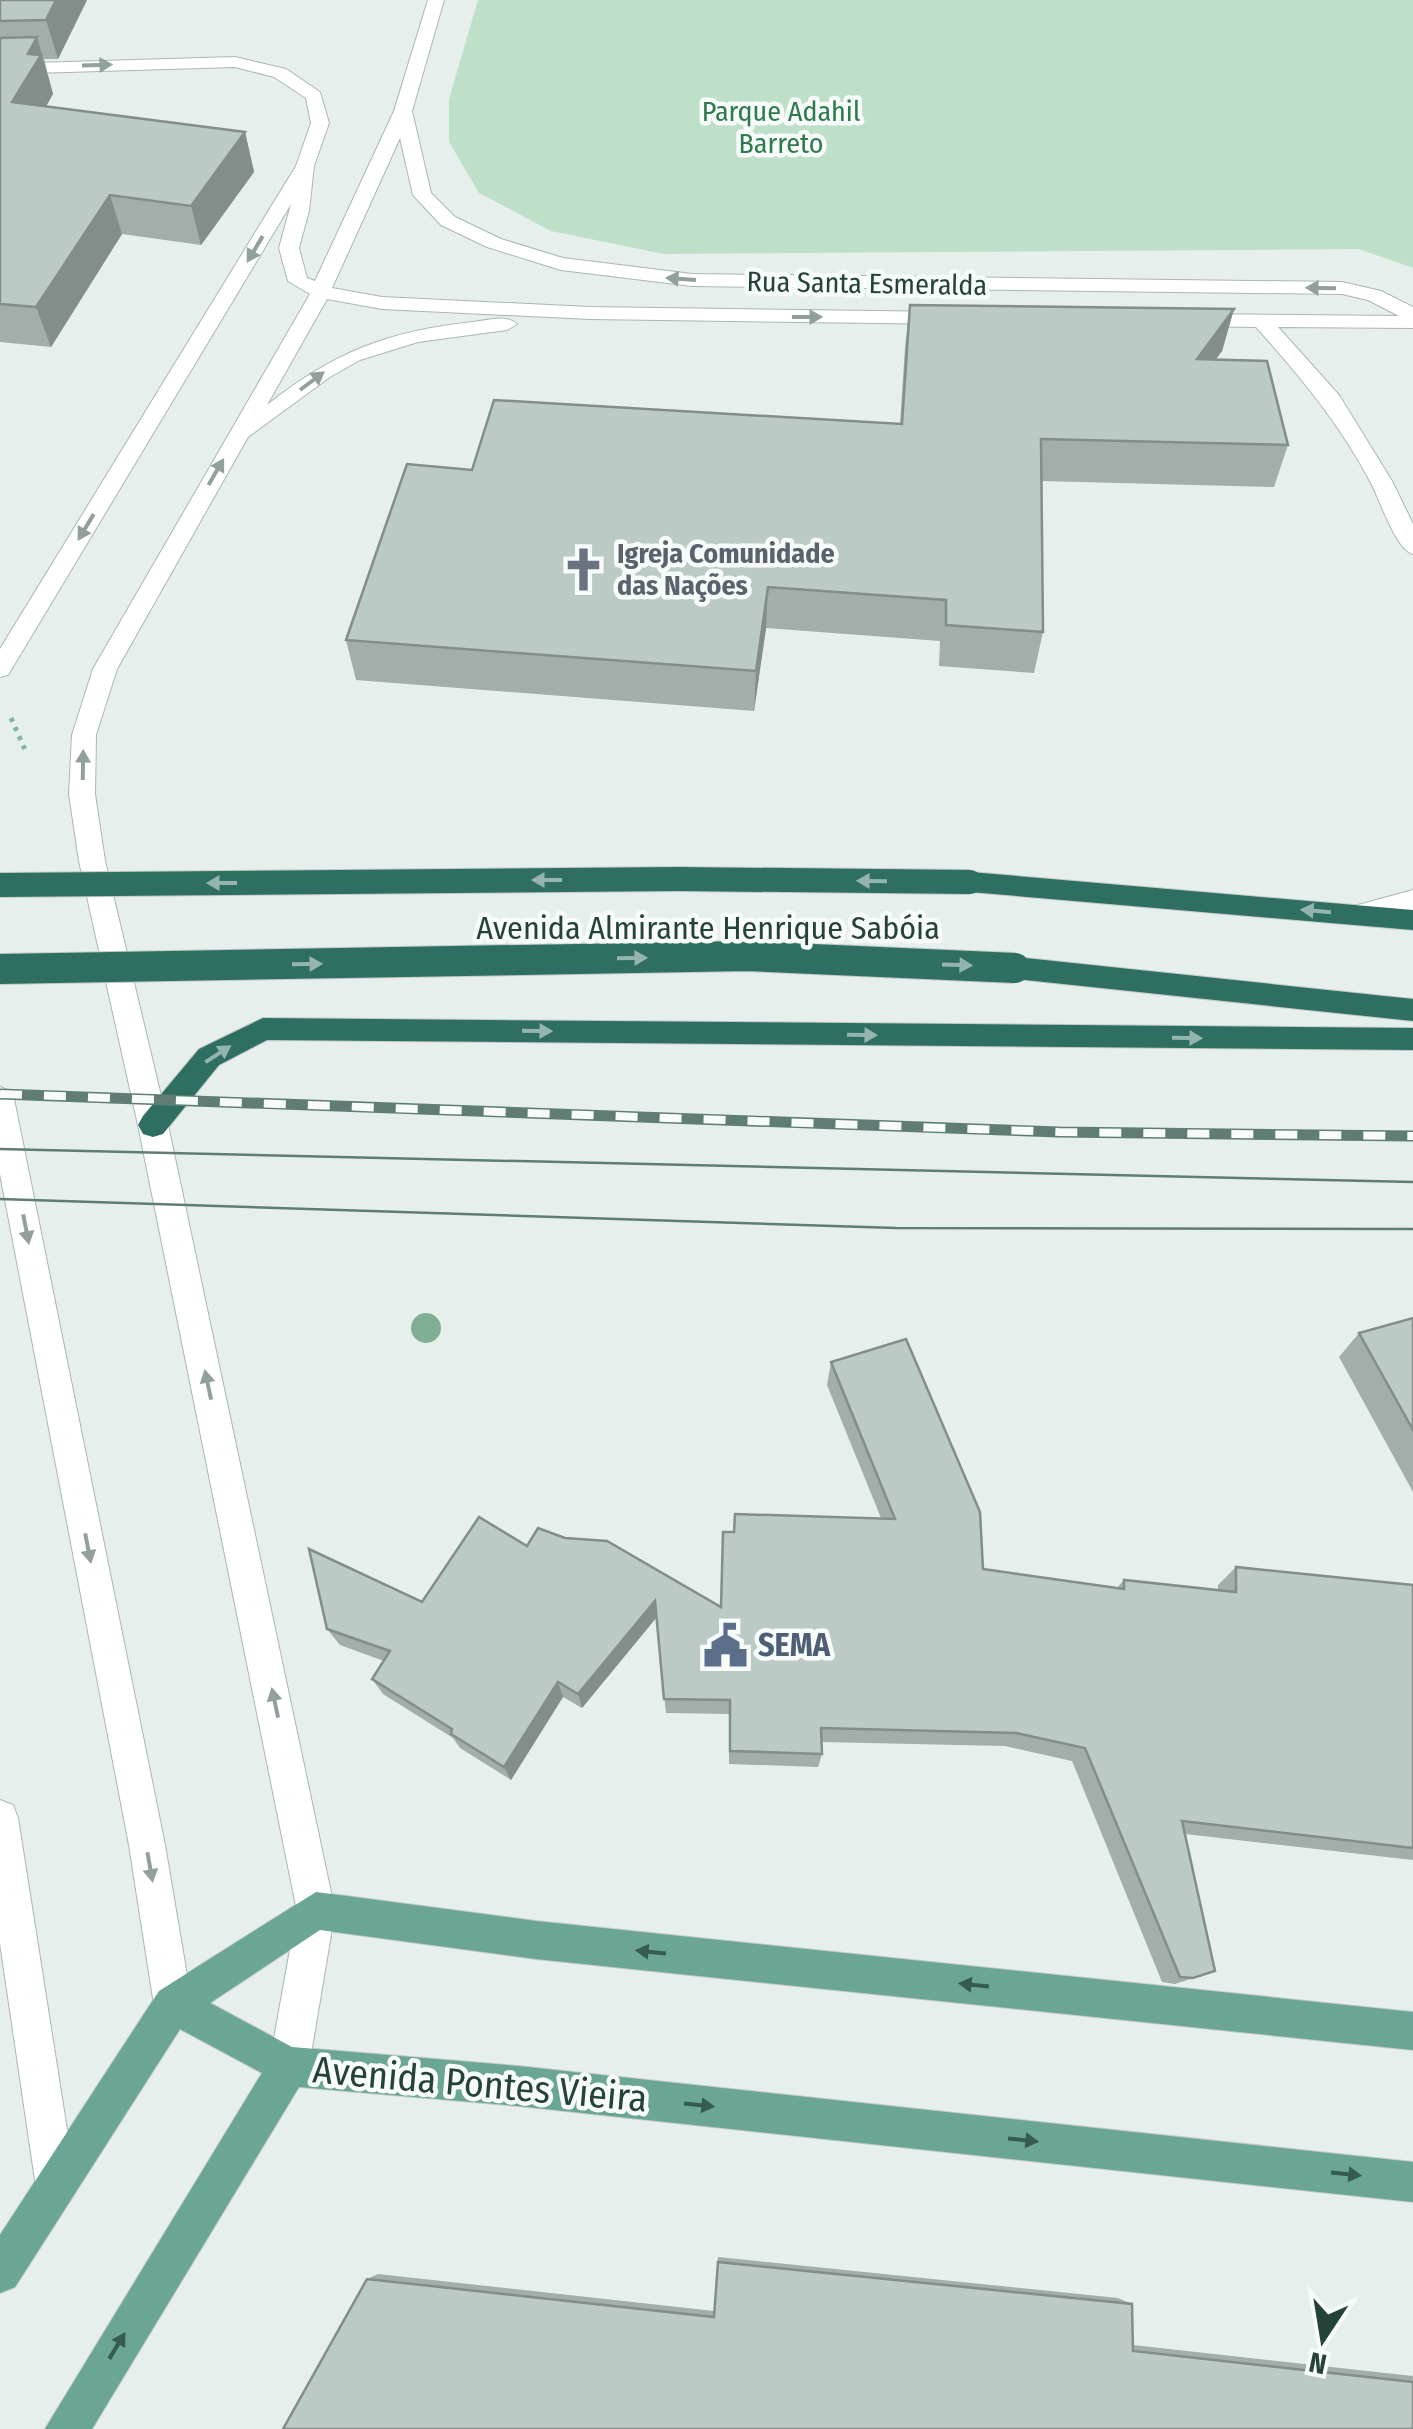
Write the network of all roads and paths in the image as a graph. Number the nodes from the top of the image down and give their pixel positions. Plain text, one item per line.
1 (436, 0) edge
2 (0, 68) edge
3 (403, 111) junction
4 (305, 166) junction
5 (320, 293) junction
6 (605, 315) junction
7 (966, 318) edge
8 (1413, 319) edge
9 (1163, 320) edge
10 (1262, 320) junction
11 (234, 440) junction
12 (1413, 547) edge
13 (0, 668) edge
14 (0, 884) edge
15 (1413, 900) edge
16 (1356, 914) junction
17 (1413, 920) edge
18 (0, 969) edge
19 (1413, 1010) edge
20 (1413, 1039) edge
21 (0, 1099) edge
22 (153, 1125) junction
23 (0, 1818) edge
24 (316, 1911) junction
25 (173, 2005) junction
26 (1413, 2031) edge
27 (289, 2066) junction
28 (1413, 2182) edge
29 (56, 2187) junction
30 (0, 2272) edge
31 (66, 2429) edge

1 - 3 street
2 -> 4 street
3 - 5 street
8 -> 3 street, Rua Santa Esmeralda
4 - 5 street
4 -> 13 street
5 - 6 street, Rua Santa Esmeralda
5 - 11 street
6 -> 7 street, Rua Santa Esmeralda
11 -> 6 street
8 - 10 street, Rua Santa Esmeralda
9 - 10 street, Rua Santa Esmeralda
10 - 12 street
22 -> 11 street
16 -> 14 highway, Avenida Almirante Henrique Sabóia, bridge
15 - 16 street
16 - 17 highway, Avenida Almirante Henrique Sabóia
18 -> 19 highway, Avenida Almirante Henrique Sabóia, bridge
22 -> 20 highway
21 -> 25 street
24 -> 22 street
23 - 29 street
24 - 25 main road
26 -> 24 main road
24 - 27 street
25 - 27 main road, Avenida Pontes Vieira
25 - 29 main road
27 -> 28 main road, Avenida Pontes Vieira
31 -> 27 main road
29 - 30 main road

